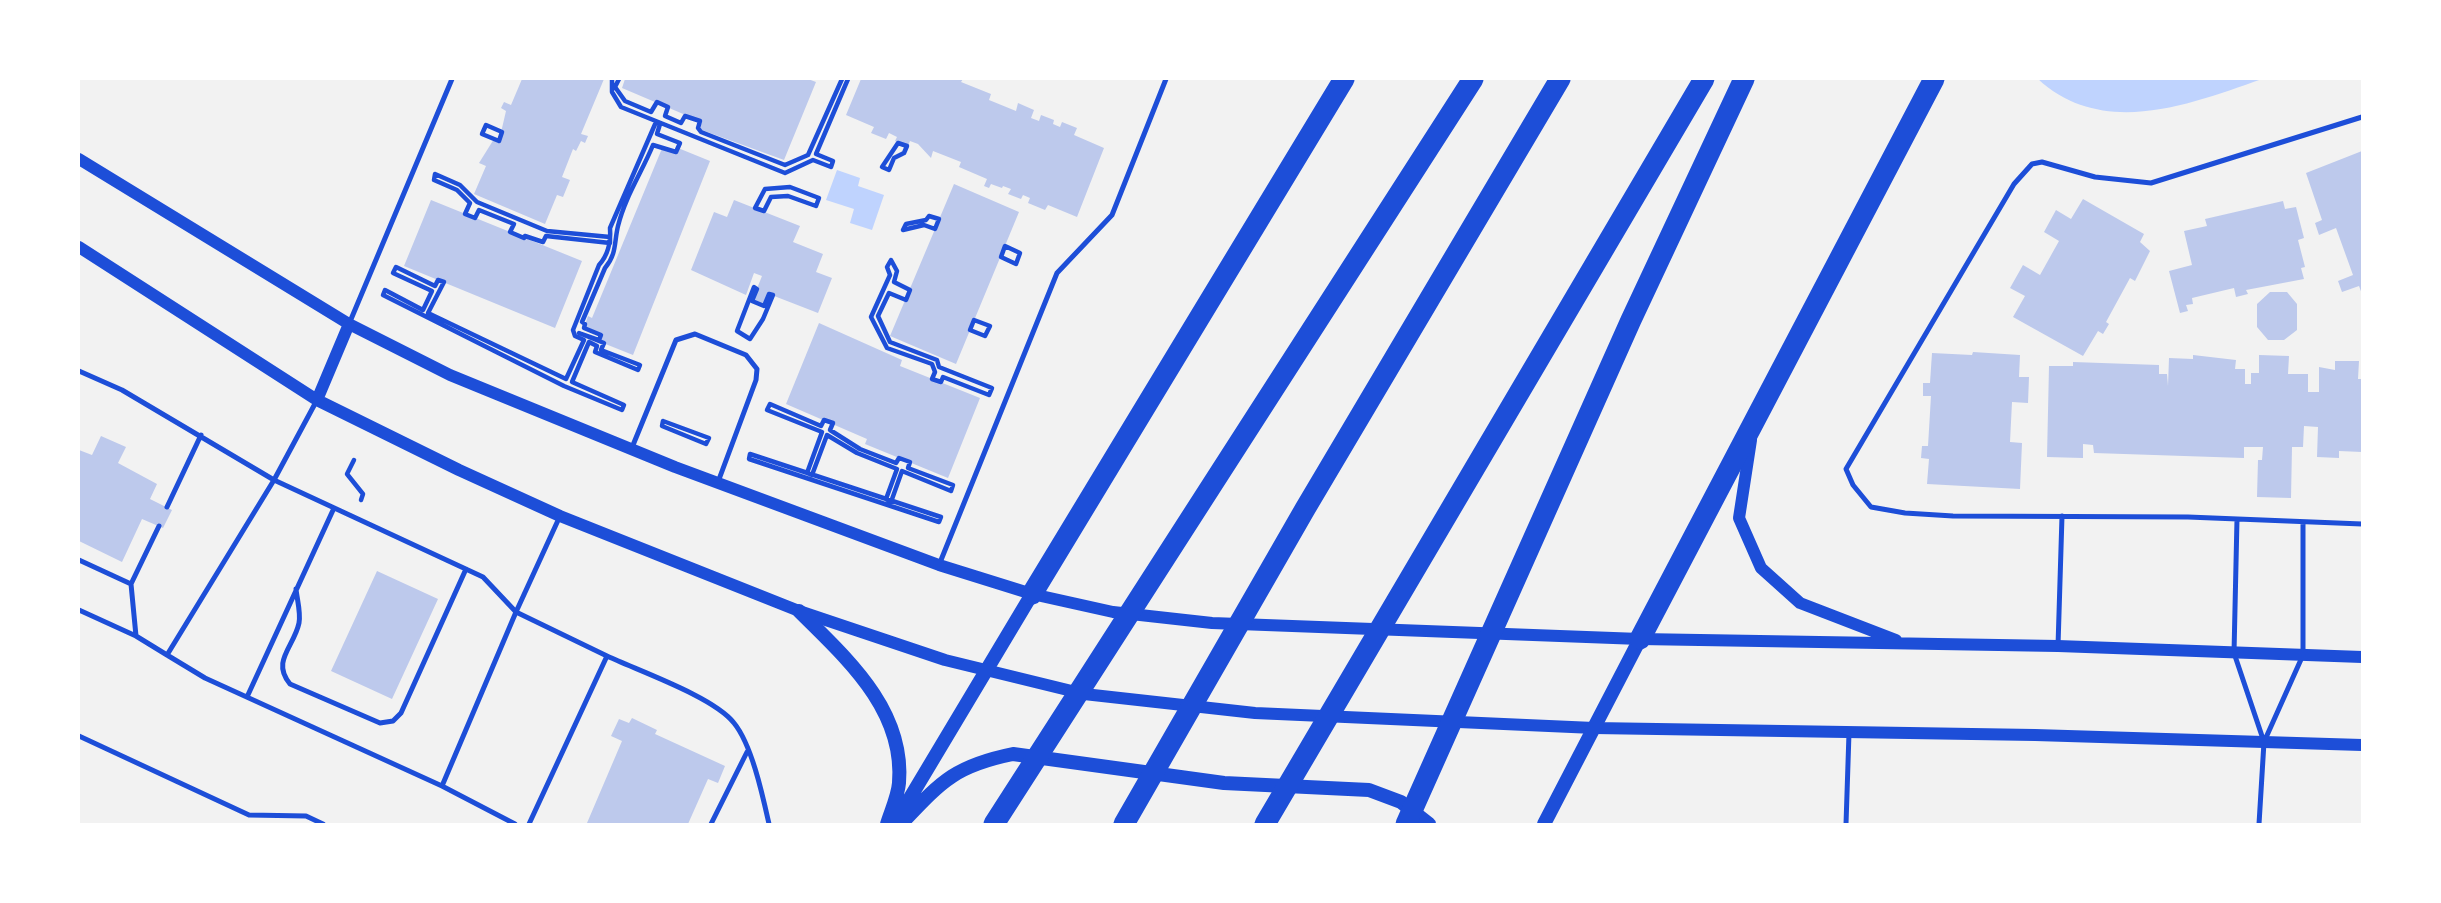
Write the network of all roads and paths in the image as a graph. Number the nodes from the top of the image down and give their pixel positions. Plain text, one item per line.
1 (452, 79) edge
2 (612, 79) edge
3 (619, 79) edge
4 (842, 79) edge
5 (848, 79) edge
6 (1166, 79) edge
7 (1344, 79) edge
8 (1473, 79) edge
9 (1560, 79) edge
10 (1704, 79) edge
11 (1745, 79) edge
12 (1934, 79) edge
13 (2362, 117) edge
14 (659, 122) junction
15 (486, 125) joint
16 (653, 136) dead end
17 (79, 159) edge
18 (889, 170) joint
19 (630, 186) dead end
20 (626, 197) dead end
21 (764, 211) joint
22 (906, 224) joint
23 (610, 240) junction
24 (79, 247) edge
25 (891, 260) joint
26 (1016, 264) joint
27 (754, 287) joint
28 (349, 324) junction
29 (990, 326) joint
30 (79, 371) edge
31 (317, 400) junction
32 (1754, 417) junction
33 (662, 426) joint
34 (201, 435) junction
35 (631, 450) junction
36 (354, 460) dead end
37 (809, 474) junction
38 (274, 480) junction
39 (718, 482) junction
40 (889, 500) junction
41 (167, 507) dead end
42 (334, 508) junction
43 (561, 516) junction
44 (2062, 516) junction
45 (354, 517) junction
46 (2237, 519) junction
47 (2304, 522) junction
48 (2362, 524) edge
49 (159, 526) dead end
50 (79, 560) edge
51 (939, 565) junction
52 (467, 569) junction
53 (131, 584) junction
54 (296, 589) junction
55 (1032, 594) junction
56 (79, 610) edge
57 (799, 611) junction
58 (516, 612) junction
59 (136, 636) junction
60 (1640, 639) junction
61 (1903, 643) junction
62 (2058, 646) junction
63 (2234, 653) junction
64 (167, 654) junction
65 (2303, 655) junction
66 (607, 656) junction
67 (2362, 657) edge
68 (987, 672) junction
69 (247, 697) junction
70 (1594, 728) junction
71 (1849, 733) junction
72 (79, 736) edge
73 (2264, 742) junction
74 (2362, 745) edge
75 (747, 751) junction
76 (442, 786) junction
77 (1127, 820) edge
78 (323, 824) edge
79 (515, 824) edge
80 (529, 824) edge
81 (710, 824) edge
82 (769, 824) edge
83 (887, 824) edge
84 (894, 824) edge
85 (901, 824) edge
86 (995, 824) edge
87 (1265, 824) edge
88 (1406, 824) edge
89 (1429, 824) edge
90 (1544, 824) edge
91 (1846, 824) edge
92 (2259, 824) edge

1 - 28 lane
2 - 14 path
3 - 4 path
5 - 14 path
6 - 51 lane
7 - 55 highway
8 - 86 highway
9 - 77 highway
10 - 87 highway
11 - 88 highway
12 - 32 highway
13 - 44 lane
14 - 16 path
14 - 23 path
14 - 23 path
15 - 15 path
17 - 28 street
18 - 18 path
19 - 20 path
21 - 21 path
22 - 22 path
23 - 23 path
24 - 31 street
25 - 25 path
26 - 26 path
27 - 27 path
28 - 31 street
28 - 35 street
29 - 29 path
30 - 34 lane
31 - 38 lane
31 - 43 street
32 - 60 highway
32 - 61 street
33 - 33 path
34 - 38 lane
34 - 41 lane
35 - 39 street
35 - 39 lane
36 - 45 path
37 - 40 path
37 - 40 path
37 - 40 path
37 - 40 path
38 - 42 lane
38 - 64 lane
39 - 51 street
42 - 45 lane
42 - 54 lane
43 - 57 street
43 - 58 lane
44 - 46 lane
44 - 62 lane
45 - 52 lane
46 - 47 lane
46 - 63 lane
47 - 48 lane
47 - 65 lane
49 - 53 lane
50 - 53 lane
51 - 55 street
52 - 54 lane
52 - 58 lane
53 - 59 lane
54 - 69 lane
55 - 60 street
55 - 68 main road
56 - 59 lane
57 - 68 street
57 - 83 main road
58 - 66 lane
58 - 76 lane
59 - 64 lane
60 - 61 street
60 - 70 main road
61 - 62 street
62 - 63 street
63 - 65 street
63 - 73 lane
64 - 69 lane
65 - 67 street
65 - 73 lane
66 - 75 lane
66 - 80 lane
68 - 70 street
68 - 84 main road
69 - 76 lane
70 - 71 street
70 - 90 main road
71 - 73 street
71 - 91 lane
72 - 78 lane
73 - 74 street
73 - 92 lane
75 - 81 lane
75 - 82 lane
76 - 79 lane
85 - 89 main road

